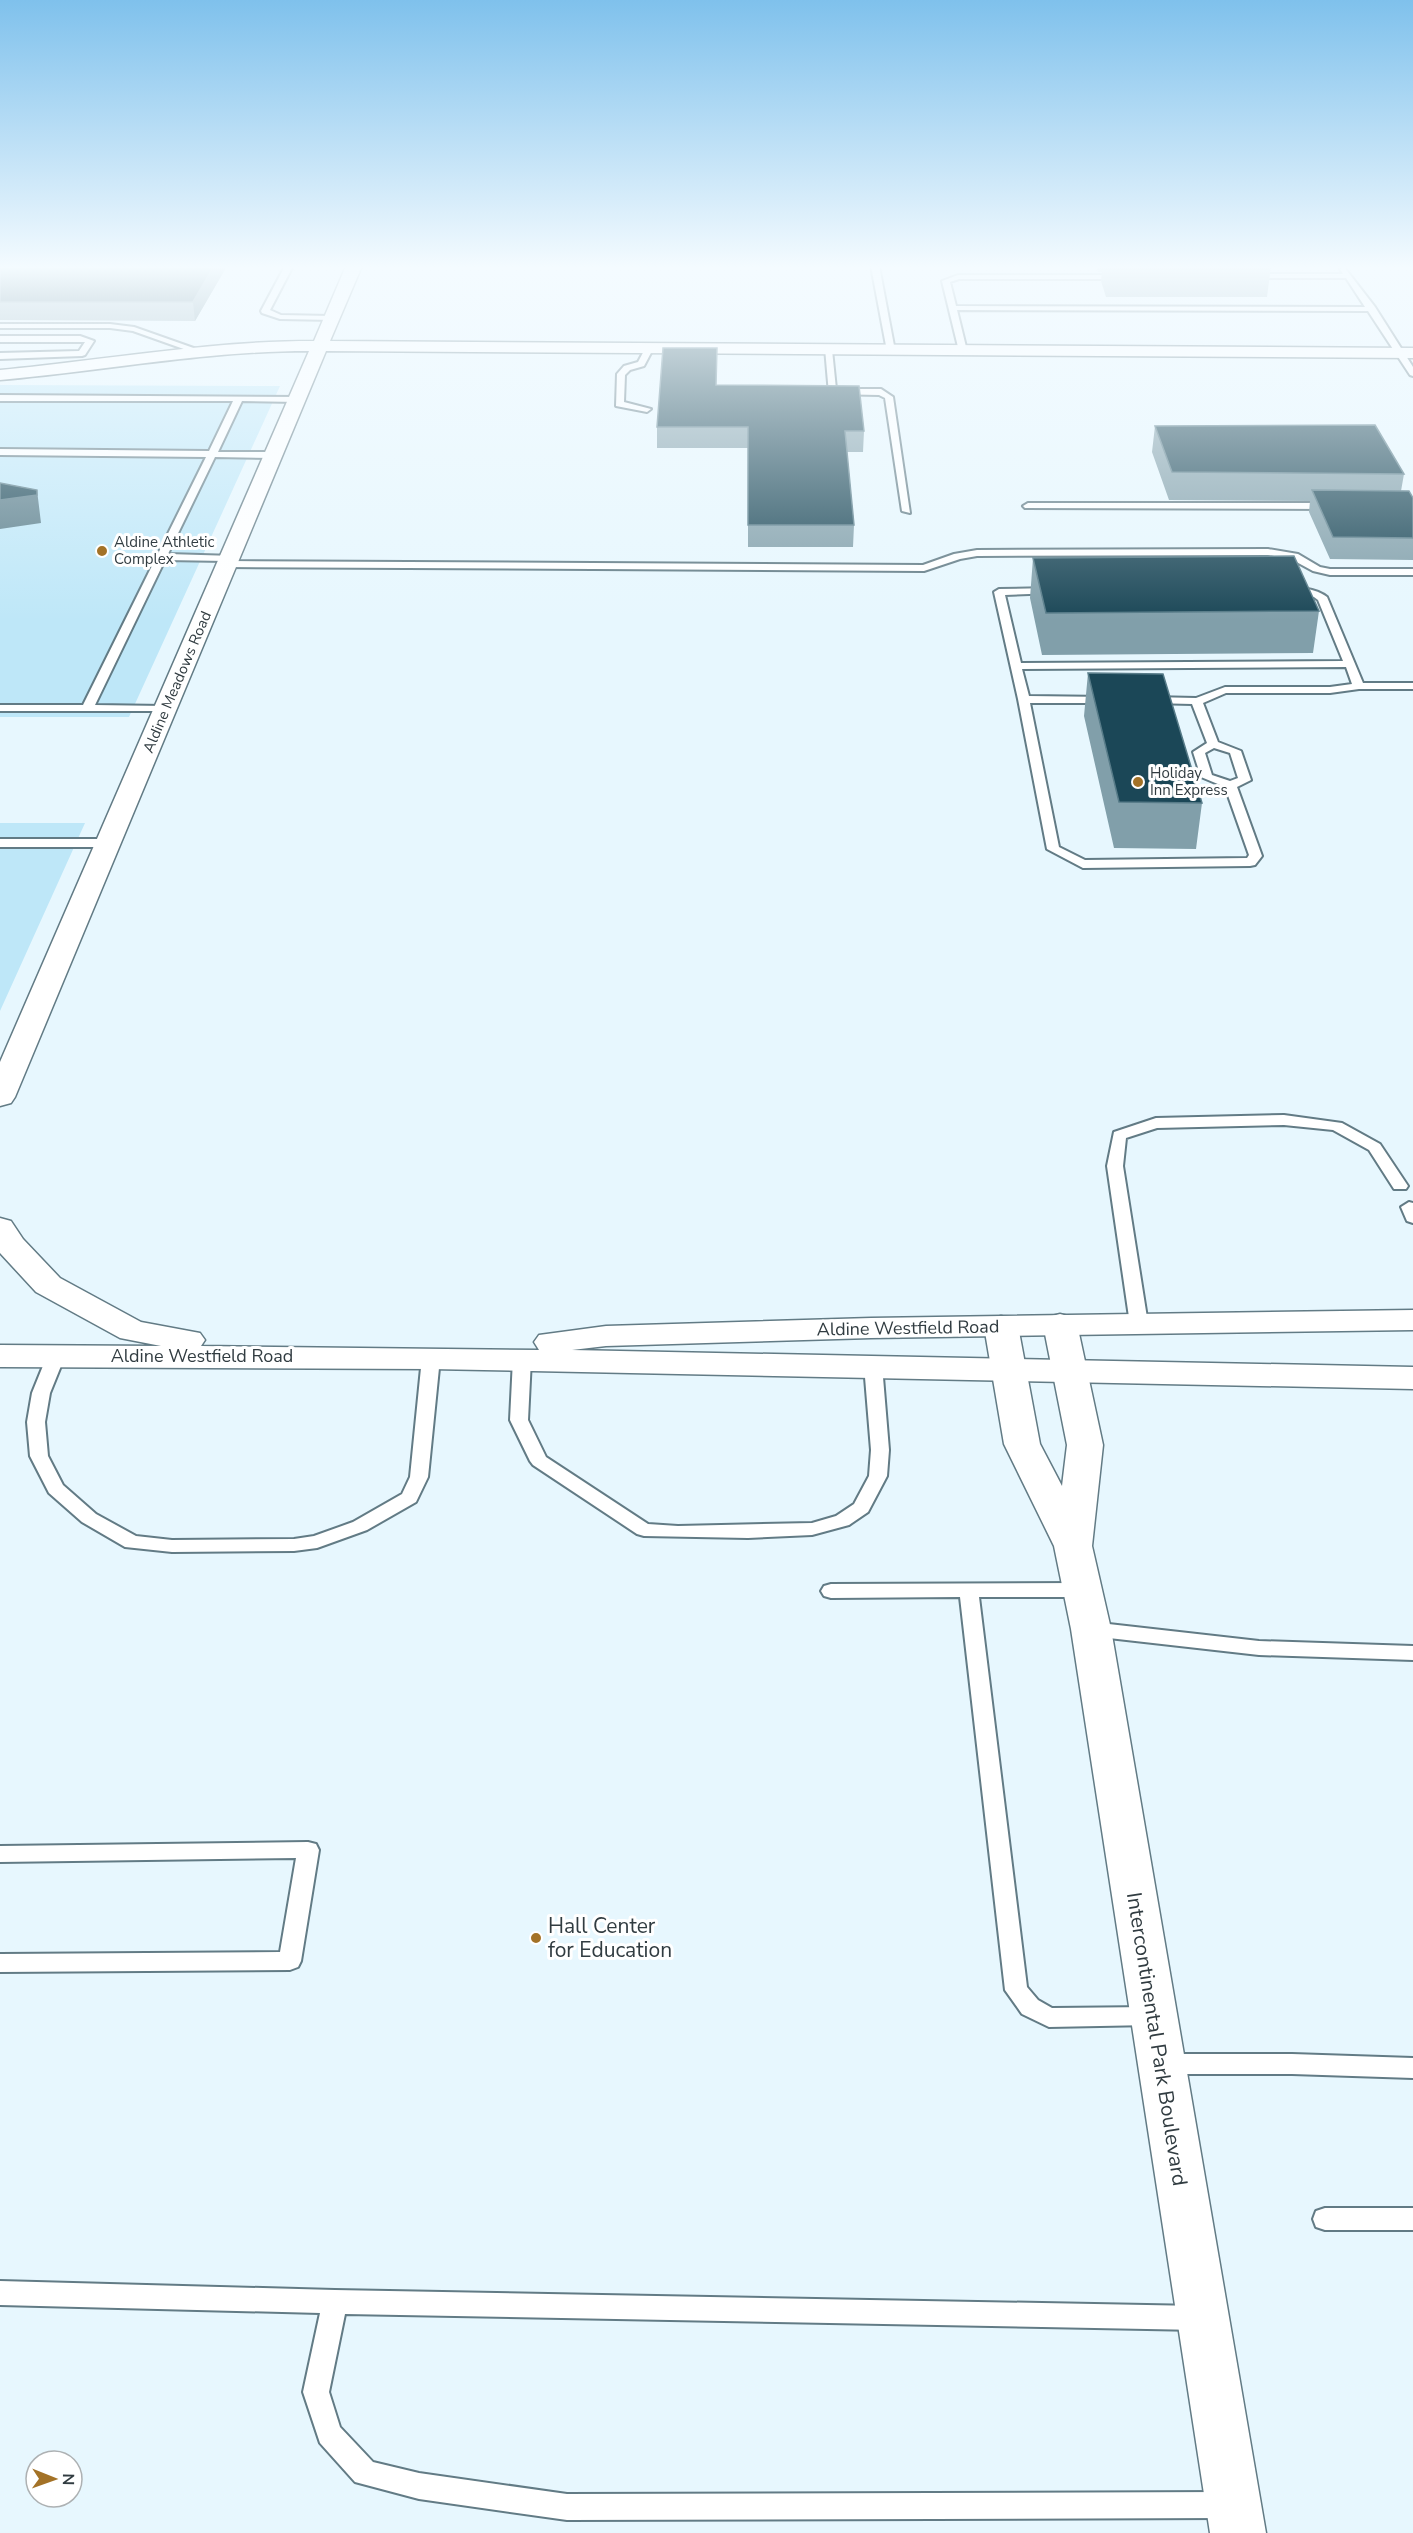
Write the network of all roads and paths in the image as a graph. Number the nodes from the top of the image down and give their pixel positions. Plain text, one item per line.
1 (304, 384) edge
2 (621, 384) edge
3 (831, 384) edge
4 (820, 392) edge
5 (832, 392) junction
6 (0, 398) edge
7 (239, 399) junction
8 (298, 399) junction
9 (647, 409) dead end
10 (0, 452) edge
11 (211, 455) junction
12 (274, 455) junction
13 (1028, 506) dead end
14 (1343, 506) edge
15 (907, 511) dead end
16 (161, 557) junction
17 (229, 561) junction
18 (1413, 572) edge
19 (1271, 590) edge
20 (1058, 591) edge
21 (1350, 664) junction
22 (1016, 666) junction
23 (1359, 686) junction
24 (1413, 686) edge
25 (1024, 699) junction
26 (1116, 700) edge
27 (1139, 700) edge
28 (1197, 701) junction
29 (0, 708) edge
30 (87, 709) junction
31 (165, 709) junction
32 (1213, 744) junction
33 (1230, 785) junction
34 (0, 843) edge
35 (110, 843) junction
36 (0, 1097) edge
37 (1400, 1186) dead end
38 (0, 1228) edge
39 (1413, 1320) edge
40 (1060, 1324) junction
41 (1139, 1324) junction
42 (1001, 1326) junction
43 (275, 1355) junction
44 (0, 1356) edge
45 (56, 1356) junction
46 (417, 1358) junction
47 (522, 1359) junction
48 (873, 1365) junction
49 (1009, 1368) junction
50 (1069, 1369) junction
51 (1413, 1378) edge
52 (1073, 1546) junction
53 (831, 1591) dead end
54 (969, 1591) junction
55 (1086, 1610) junction
56 (1413, 1653) edge
57 (0, 1854) edge
58 (0, 1963) edge
59 (1153, 2016) junction
60 (1161, 2064) junction
61 (1413, 2068) edge
62 (1324, 2219) dead end
63 (1413, 2219) edge
64 (0, 2293) edge
65 (335, 2302) junction
66 (1203, 2318) junction
67 (1235, 2519) edge

1 - 8 street, Aldine Meadows Road
2 - 9 lane
3 - 5 lane
4 - 5 lane
5 - 15 lane
6 - 7 lane
7 - 8 lane
7 - 11 lane
8 - 12 street, Aldine Meadows Road
10 - 11 lane
11 - 12 lane
11 - 16 lane
12 - 17 street, Aldine Meadows Road
13 - 14 lane
16 - 17 lane
16 - 30 lane
17 - 18 lane
17 - 31 street, Aldine Meadows Road
19 - 21 lane
20 - 22 lane
21 - 22 lane
21 - 23 lane
22 - 25 lane
23 - 24 lane
23 - 28 lane
25 - 26 lane
25 - 33 lane
27 - 28 lane
28 - 32 lane
29 - 30 lane
30 - 31 lane
31 - 35 street, Aldine Meadows Road
32 - 33 lane
32 - 33 lane
34 - 35 lane
35 - 36 street, Aldine Meadows Road
37 - 41 lane
38 - 43 street
39 - 41 street, Aldine Westfield Road
40 - 41 street, Aldine Westfield Road
40 - 42 street, Aldine Westfield Road
40 - 50 street, Intercontinental Park Boulevard
42 - 46 street, Aldine Westfield Road
42 - 49 street, Intercontinental Park Boulevard
43 - 45 street, Aldine Westfield Road
43 - 46 street, Aldine Westfield Road
44 - 45 street, Aldine Westfield Road
45 - 46 lane
46 - 47 street, Aldine Westfield Road
47 - 48 street, Aldine Westfield Road
47 - 48 lane
48 - 49 street, Aldine Westfield Road
49 - 50 street, Aldine Westfield Road
49 - 52 street, Intercontinental Park Boulevard
50 - 51 street, Aldine Westfield Road
50 - 52 street, Intercontinental Park Boulevard
52 - 55 street, Intercontinental Park Boulevard
53 - 54 lane
54 - 55 lane
54 - 59 lane
55 - 56 lane
55 - 59 street, Intercontinental Park Boulevard
57 - 58 lane
59 - 60 street, Intercontinental Park Boulevard
60 - 61 lane
60 - 66 street, Intercontinental Park Boulevard
62 - 63 lane
64 - 65 lane
65 - 66 lane
65 - 67 lane
66 - 67 street, Intercontinental Park Boulevard

